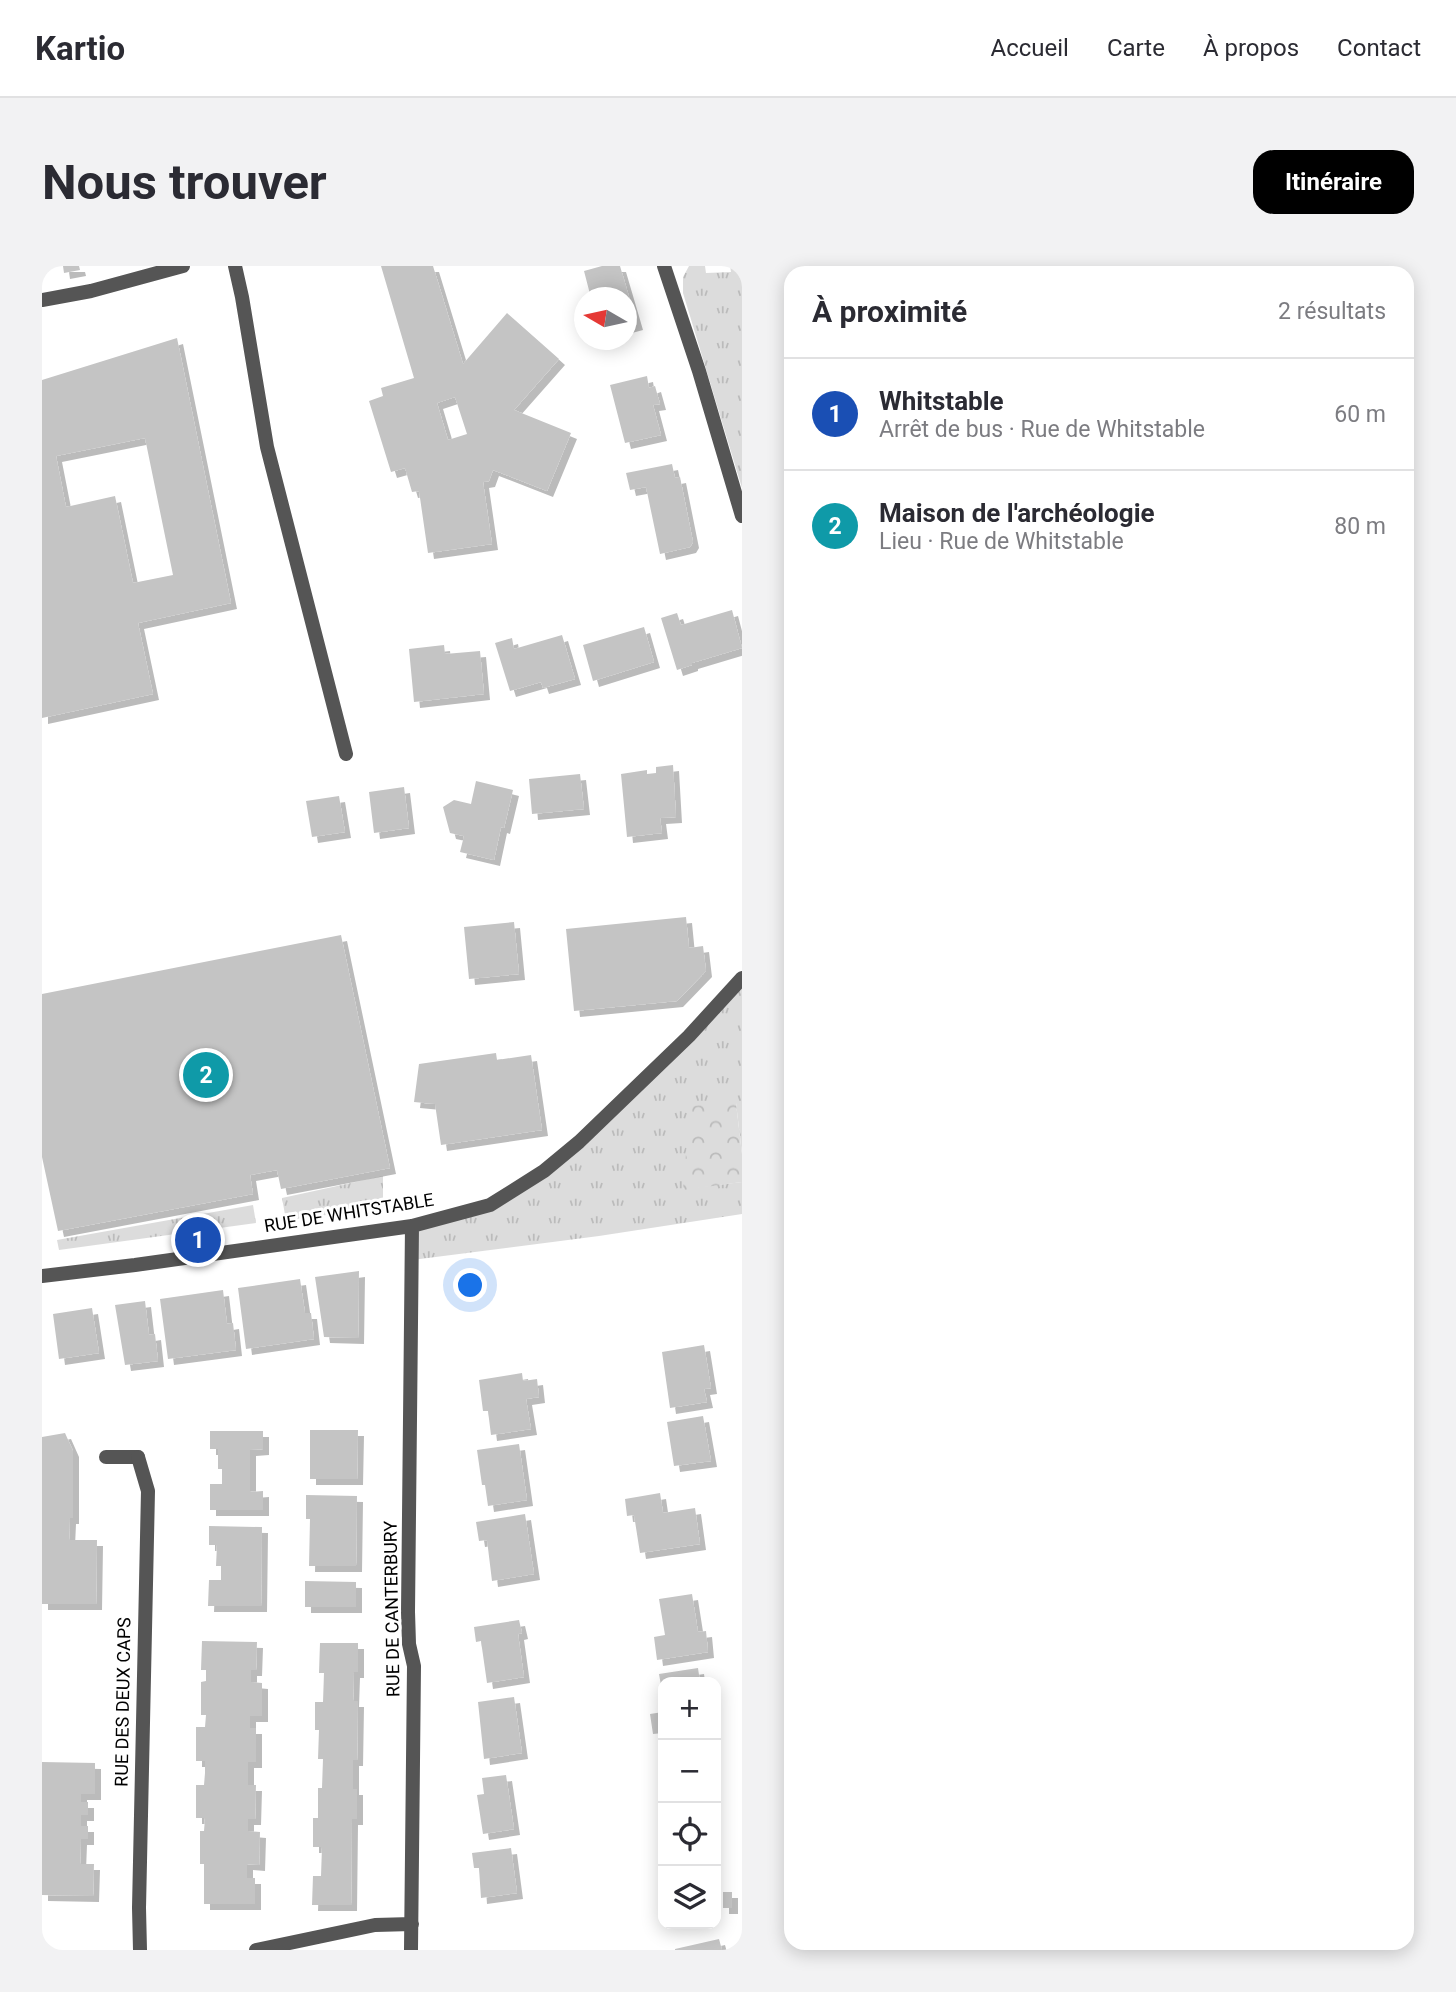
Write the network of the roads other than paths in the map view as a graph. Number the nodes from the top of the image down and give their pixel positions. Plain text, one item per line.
1 (183, 266) edge
2 (235, 266) edge
3 (664, 266) edge
4 (42, 300) edge
5 (742, 516) edge
6 (346, 754) dead end
7 (742, 978) edge
8 (412, 1226) junction
9 (42, 1276) edge
10 (106, 1457) dead end
11 (411, 1924) junction
12 (140, 1950) edge
13 (256, 1950) edge
14 (411, 1950) edge

1 - 4 street
2 - 6 street
3 - 5 street
7 - 8 street, RUE DE WHITSTABLE
8 - 9 street, RUE DE WHITSTABLE
8 - 11 street, RUE DE CANTERBURY
10 - 12 street, RUE DES DEUX CAPS
11 - 13 street
11 - 14 street, RUE DE CANTERBURY

